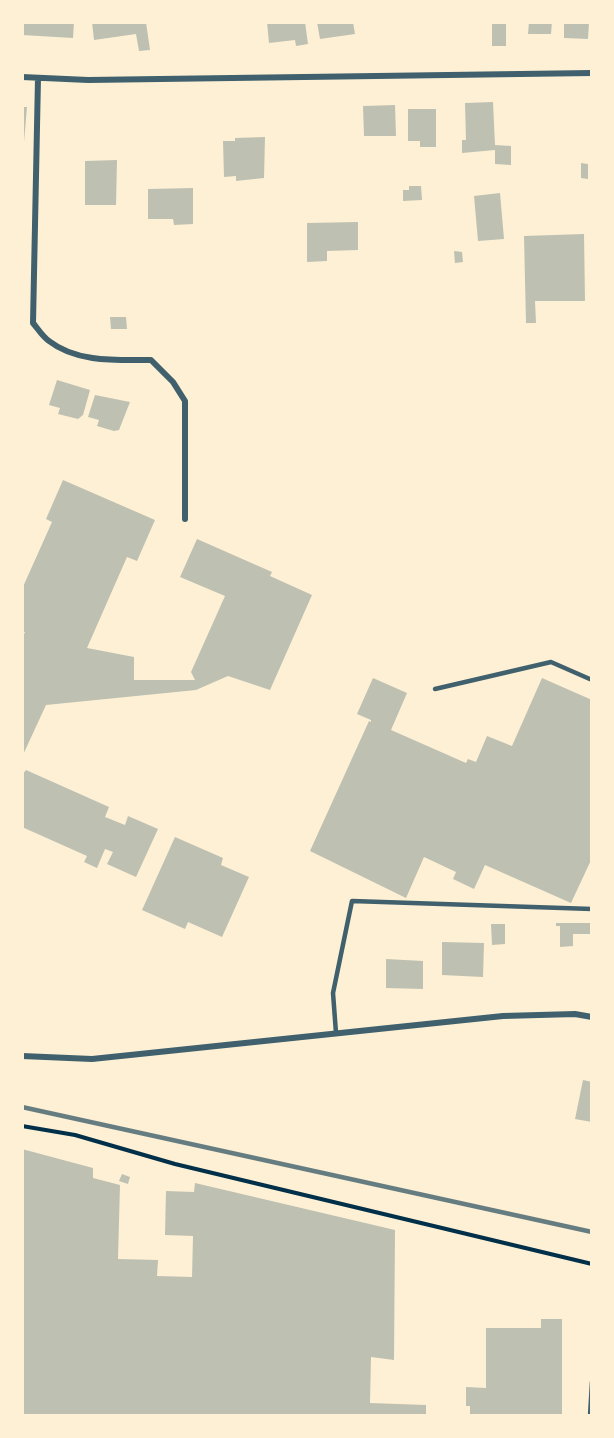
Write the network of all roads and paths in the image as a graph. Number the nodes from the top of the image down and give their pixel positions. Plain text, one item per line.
1 (591, 73) edge
2 (22, 77) edge
3 (38, 78) junction
4 (185, 519) dead end
5 (591, 680) edge
6 (435, 689) dead end
7 (591, 909) edge
8 (591, 1017) edge
9 (336, 1033) junction
10 (22, 1056) edge
11 (22, 1126) edge
12 (591, 1264) edge
13 (591, 1382) edge
14 (590, 1416) edge

1 - 3 street
2 - 3 street
3 - 4 street
5 - 6 lane
7 - 9 lane
8 - 9 street
9 - 10 street
11 - 12 path
13 - 14 lane

